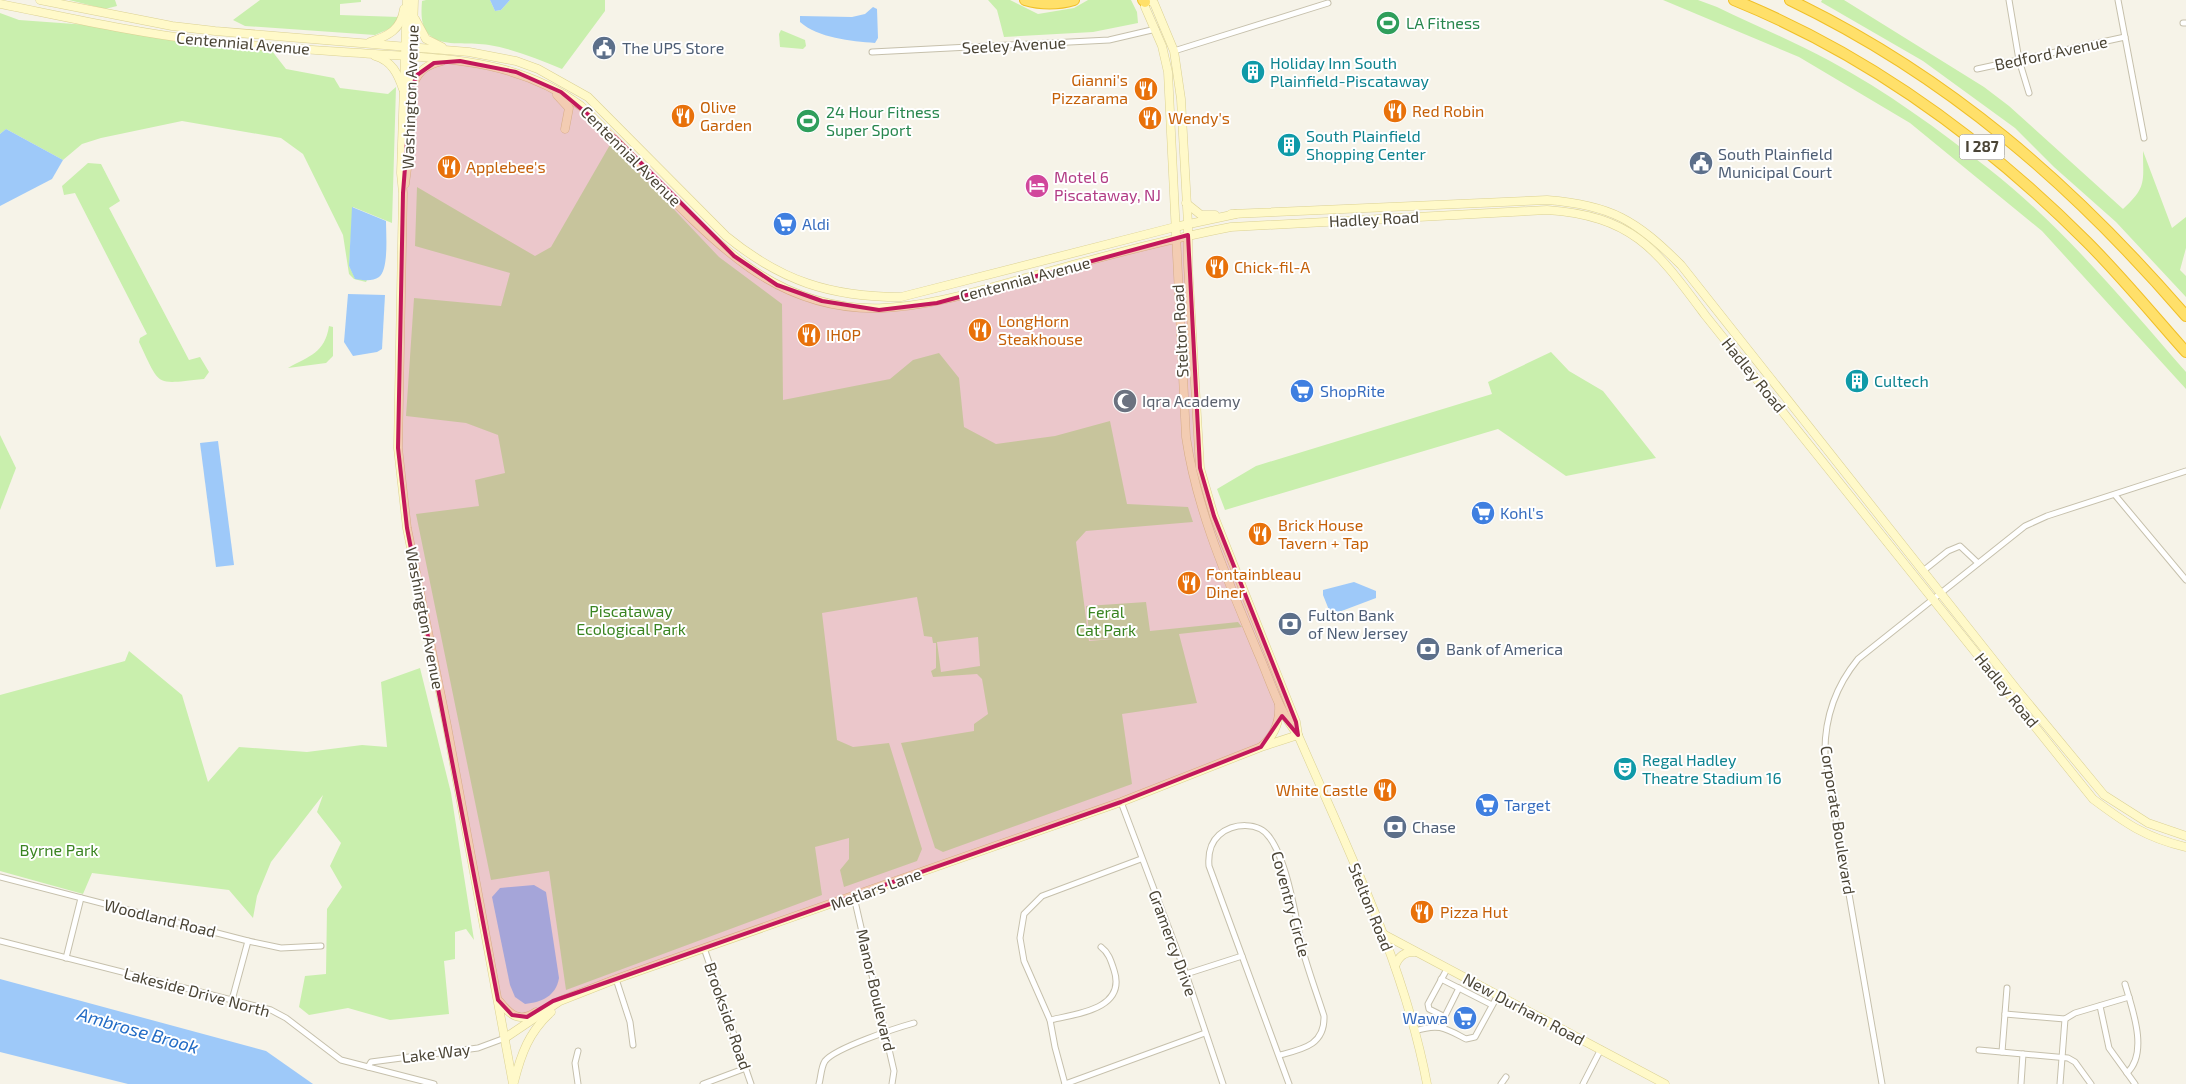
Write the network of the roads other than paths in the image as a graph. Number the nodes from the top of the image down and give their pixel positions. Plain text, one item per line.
1 (40, 0) edge
2 (406, 0) edge
3 (414, 0) edge
4 (1025, 0) edge
5 (1074, 0) edge
6 (1734, 0) edge
7 (1790, 0) edge
8 (2009, 0) edge
9 (2118, 0) edge
10 (1146, 1) edge
11 (1328, 3) dead end
12 (0, 4) edge
13 (413, 16) junction
14 (1156, 29) junction
15 (2125, 37) junction
16 (365, 43) junction
17 (410, 47) junction
18 (451, 50) junction
19 (1174, 51) junction
20 (872, 52) dead end
21 (358, 53) junction
22 (409, 56) junction
23 (452, 60) junction
24 (2019, 60) junction
25 (1977, 69) dead end
26 (531, 77) junction
27 (408, 92) junction
28 (2029, 93) dead end
29 (565, 129) dead end
30 (2144, 138) dead end
31 (1186, 203) junction
32 (1236, 214) junction
33 (1188, 224) junction
34 (1175, 227) junction
35 (1188, 236) junction
36 (1176, 239) junction
37 (1681, 265) junction
38 (1672, 270) junction
39 (2186, 316) edge
40 (2186, 352) edge
41 (2186, 471) edge
42 (2115, 495) junction
43 (1978, 563) junction
44 (1922, 571) junction
45 (2186, 580) edge
46 (1937, 596) junction
47 (1278, 700) junction
48 (1298, 735) junction
49 (1261, 747) junction
50 (1121, 802) junction
51 (2186, 836) edge
52 (2186, 847) edge
53 (1141, 859) junction
54 (0, 877) edge
55 (854, 897) junction
56 (81, 898) junction
57 (1383, 934) junction
58 (2, 941) edge
59 (248, 941) junction
60 (321, 946) dead end
61 (1100, 947) dead end
62 (704, 948) junction
63 (1415, 952) junction
64 (1242, 956) junction
65 (66, 958) junction
66 (1395, 966) junction
67 (1447, 969) junction
68 (1186, 974) junction
69 (616, 978) junction
70 (1441, 979) junction
71 (2125, 984) dead end
72 (1459, 988) junction
73 (2007, 988) dead end
74 (1498, 995) junction
75 (2129, 998) junction
76 (232, 1000) junction
77 (498, 1000) junction
78 (560, 1001) junction
79 (1492, 1005) junction
80 (2100, 1006) junction
81 (2005, 1014) junction
82 (1445, 1017) junction
83 (2065, 1019) junction
84 (1050, 1020) junction
85 (914, 1023) dead end
86 (1444, 1027) junction
87 (1415, 1031) junction
88 (885, 1032) junction
89 (1205, 1033) junction
90 (505, 1038) junction
91 (633, 1045) dead end
92 (1601, 1049) junction
93 (578, 1050) dead end
94 (1978, 1050) dead end
95 (2002, 1052) junction
96 (2023, 1054) junction
97 (1280, 1055) junction
98 (2062, 1057) junction
99 (368, 1067) junction
100 (746, 1068) junction
101 (2127, 1073) junction
102 (1506, 1077) dead end
103 (434, 1084) edge
104 (513, 1084) edge
105 (578, 1084) edge
106 (703, 1084) edge
107 (751, 1084) edge
108 (819, 1084) edge
109 (892, 1084) edge
110 (1065, 1084) edge
111 (1223, 1084) edge
112 (1289, 1084) edge
113 (1427, 1084) edge
114 (1501, 1084) edge
115 (1583, 1084) edge
116 (1665, 1084) edge
117 (1882, 1084) edge
118 (2021, 1084) edge
119 (2060, 1084) edge
120 (2091, 1084) edge
121 (2135, 1084) edge

1 - 16 main road, Centennial Avenue
2 - 16 main road
2 - 17 main road, Washington Avenue
3 - 13 main road, Washington Avenue
4 - 5 highway
6 - 40 highway, I 287
7 - 39 highway, I 287
8 - 24 street
9 - 15 street
10 - 14 main road, Stelton Road
10 - 19 main road, Stelton Road
11 - 19 street
12 - 21 main road, Centennial Avenue
13 - 17 main road, Washington Avenue
13 - 18 main road
14 - 20 street, Seeley Avenue
14 - 34 main road, Stelton Road
15 - 24 street, Bedford Avenue
15 - 30 street
16 - 17 main road, Centennial Avenue
17 - 18 main road, Centennial Avenue
17 - 22 main road, Washington Avenue
18 - 34 main road, Centennial Avenue
19 - 31 main road, Stelton Road
21 - 22 main road, Centennial Avenue
21 - 27 main road
22 - 23 main road, Centennial Avenue
22 - 27 main road, Washington Avenue
23 - 26 main road, Centennial Avenue
23 - 27 main road
24 - 25 street, Bedford Avenue
24 - 28 street
26 - 29 main road
26 - 36 main road, Centennial Avenue
27 - 77 main road, Washington Avenue
31 - 32 main road, Hadley Road
31 - 33 main road, Stelton Road
32 - 33 main road, Hadley Road
32 - 37 main road, Hadley Road
33 - 34 main road, Hadley Road
33 - 35 main road, Stelton Road
34 - 36 main road, Stelton Road
35 - 36 main road, Hadley Road
35 - 38 main road, Hadley Road
35 - 48 main road, Stelton Road
36 - 47 main road, Stelton Road
37 - 38 main road
37 - 44 main road, Hadley Road
38 - 46 main road, Hadley Road
41 - 42 street, Corporate Boulevard
42 - 43 street, Corporate Boulevard
42 - 45 street
43 - 44 street
43 - 46 street, Corporate Boulevard
44 - 46 main road, Hadley Road
46 - 51 main road, Hadley Road
46 - 52 main road, Hadley Road
46 - 117 street, Corporate Boulevard
47 - 48 main road, Stelton Road
47 - 49 main road
48 - 49 main road, Metlars Lane
48 - 57 main road, Stelton Road
49 - 50 main road, Metlars Lane
50 - 53 street, Gramercy Drive
50 - 55 main road, Metlars Lane
53 - 68 street, Gramercy Drive
53 - 84 street
54 - 56 street, Woodland Road
55 - 62 main road, Metlars Lane
55 - 88 street, Manor Boulevard
56 - 59 street, Woodland Road
56 - 65 street
57 - 63 main road, New Durham Road
57 - 66 main road, Stelton Road
58 - 65 street, Lakeside Drive North
59 - 60 street, Woodland Road
59 - 76 street
61 - 84 street
62 - 69 main road, Metlars Lane
62 - 100 street, Brookside Road
63 - 66 main road
63 - 67 main road, New Durham Road
64 - 68 street
64 - 97 street, Coventry Circle
64 - 97 street, Coventry Circle
65 - 76 street, Lakeside Drive North
66 - 87 main road, Stelton Road
67 - 70 street
67 - 74 main road, New Durham Road
68 - 89 street, Gramercy Drive
69 - 78 main road, Metlars Lane
69 - 91 street
70 - 72 street
70 - 82 street
71 - 75 street
72 - 79 street
72 - 82 street
73 - 81 street
74 - 79 street
74 - 92 main road, New Durham Road
75 - 80 street
75 - 101 street
76 - 99 street, Lakeside Drive North
77 - 78 main road
77 - 90 main road, Washington Avenue
78 - 90 main road, Metlars Lane
78 - 104 main road
79 - 86 street
80 - 83 street
80 - 101 street
81 - 83 street
81 - 95 street
82 - 86 street
83 - 98 street
84 - 110 street
85 - 88 street
86 - 87 street
87 - 113 main road, Stelton Road
88 - 108 street
88 - 109 street, Manor Boulevard
89 - 110 street
89 - 111 street, Gramercy Drive
90 - 99 street, Lake Way
90 - 104 main road
92 - 115 street
92 - 116 main road, New Durham Road
93 - 105 street
94 - 95 street
95 - 96 street
96 - 98 street
96 - 118 street
97 - 112 street, Coventry Circle
98 - 119 street
98 - 120 street
99 - 103 street, Lakeside Drive North
100 - 106 street
100 - 107 street, Brookside Road
101 - 121 street
102 - 114 street

